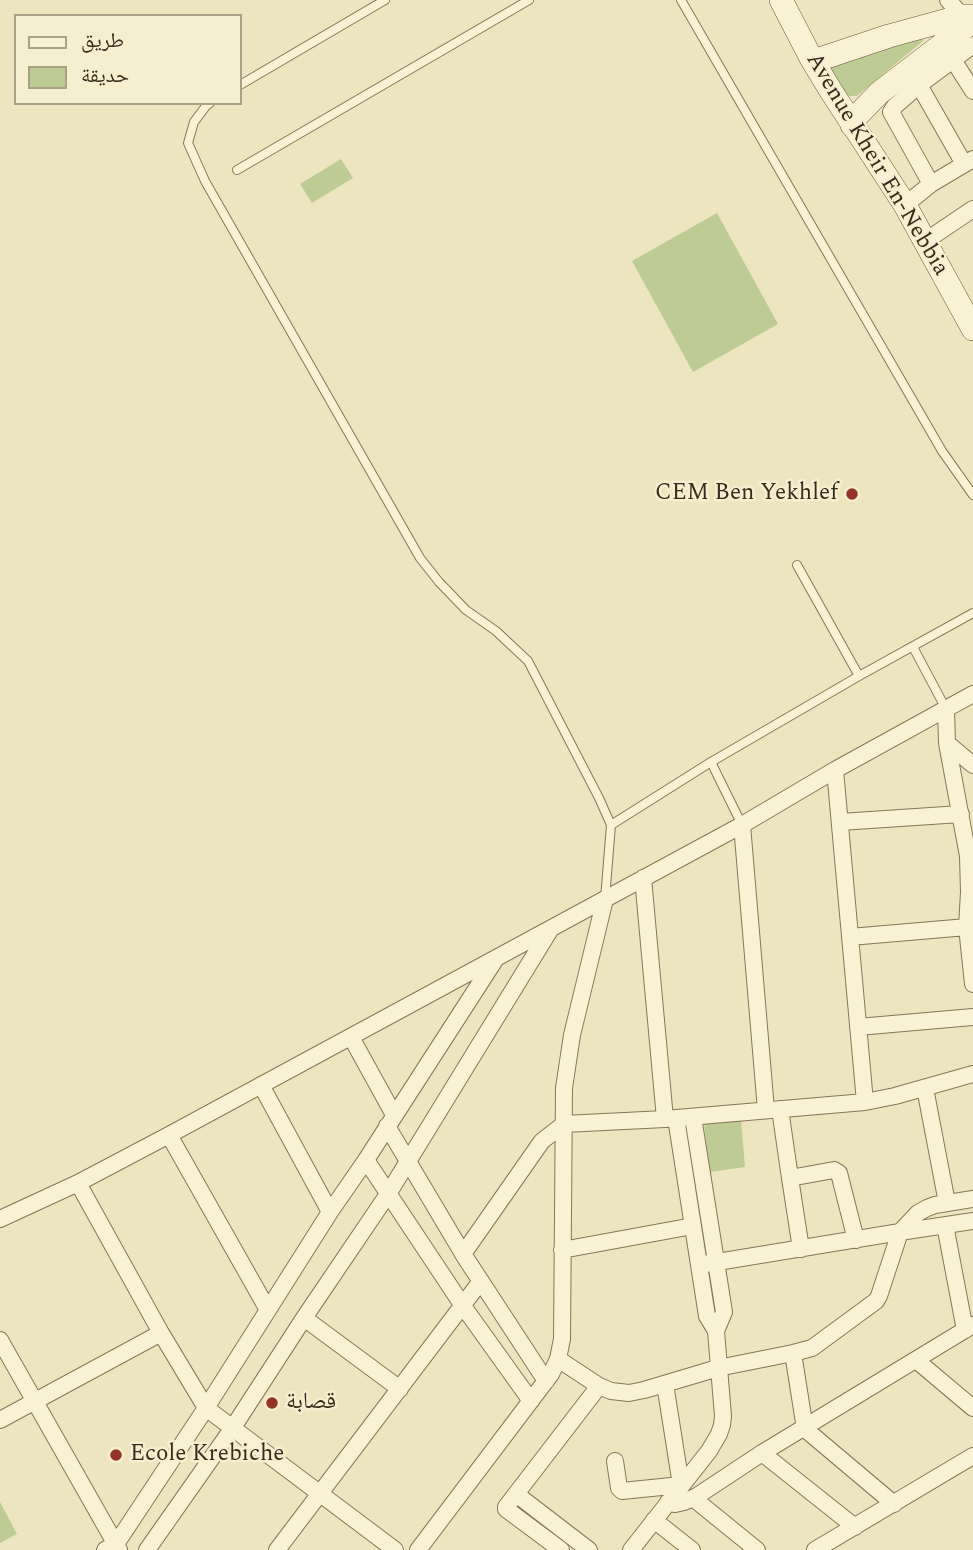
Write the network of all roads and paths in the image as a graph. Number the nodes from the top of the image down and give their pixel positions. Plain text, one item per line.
1 (385, 0) edge
2 (529, 0) edge
3 (681, 0) edge
4 (781, 0) edge
5 (964, 13) edge
6 (973, 45) edge
7 (948, 52) junction
8 (811, 58) junction
9 (242, 84) edge
10 (971, 84) edge
11 (919, 85) junction
12 (207, 105) edge
13 (852, 125) junction
14 (968, 162) edge
15 (237, 170) dead end
16 (932, 184) junction
17 (905, 205) junction
18 (973, 209) edge
19 (924, 242) junction
20 (973, 329) edge
21 (973, 495) edge
22 (797, 565) dead end
23 (973, 613) edge
24 (914, 647) junction
25 (859, 676) junction
26 (973, 694) edge
27 (946, 709) junction
28 (947, 743) junction
29 (711, 762) junction
30 (973, 765) edge
31 (835, 770) junction
32 (961, 814) junction
33 (840, 822) junction
34 (611, 825) junction
35 (742, 825) junction
36 (643, 878) junction
37 (971, 892) edge
38 (605, 899) junction
39 (967, 927) junction
40 (550, 929) junction
41 (850, 937) junction
42 (496, 958) junction
43 (973, 984) edge
44 (973, 1017) edge
45 (858, 1027) junction
46 (351, 1037) junction
47 (973, 1074) edge
48 (261, 1085) junction
49 (925, 1088) junction
50 (865, 1102) junction
51 (773, 1110) junction
52 (693, 1117) junction
53 (670, 1119) junction
54 (391, 1121) junction
55 (564, 1124) junction
56 (170, 1135) junction
57 (366, 1160) junction
58 (408, 1163) junction
59 (790, 1178) junction
60 (78, 1183) junction
61 (703, 1185) junction
62 (687, 1187) junction
63 (388, 1194) junction
64 (973, 1199) edge
65 (947, 1203) junction
66 (330, 1212) junction
67 (0, 1219) edge
68 (973, 1221) edge
69 (944, 1225) junction
70 (693, 1226) junction
71 (900, 1232) junction
72 (856, 1240) junction
73 (802, 1249) junction
74 (562, 1250) junction
75 (463, 1254) junction
76 (716, 1264) junction
77 (699, 1265) junction
78 (481, 1281) junction
79 (463, 1306) junction
80 (268, 1311) junction
81 (304, 1318) junction
82 (969, 1327) edge
83 (716, 1331) junction
84 (161, 1333) junction
85 (0, 1340) edge
86 (793, 1353) junction
87 (558, 1359) junction
88 (916, 1360) junction
89 (718, 1368) junction
90 (546, 1381) junction
91 (665, 1384) junction
92 (599, 1386) junction
93 (400, 1389) junction
94 (35, 1401) junction
95 (531, 1401) junction
96 (206, 1408) junction
97 (973, 1408) edge
98 (0, 1420) edge
99 (232, 1429) junction
100 (805, 1429) junction
101 (762, 1453) junction
102 (973, 1456) edge
103 (615, 1461) dead end
104 (681, 1485) junction
105 (320, 1494) junction
106 (516, 1494) junction
107 (692, 1498) junction
108 (668, 1502) junction
109 (894, 1504) junction
110 (654, 1520) junction
111 (855, 1527) junction
112 (562, 1529) junction
113 (113, 1548) edge
114 (553, 1548) edge
115 (147, 1550) edge
116 (277, 1550) edge
117 (395, 1550) edge
118 (418, 1550) edge
119 (589, 1550) edge
120 (631, 1550) edge
121 (692, 1550) edge
122 (757, 1550) edge
123 (815, 1550) edge

1 - 9 lane
2 - 15 lane
3 - 21 lane
4 - 8 main road, Avenue Kheir En-Nebbia
5 - 7 main road
5 - 8 main road
6 - 7 street
7 - 10 street
7 - 11 street
7 - 13 main road
8 - 13 main road, Avenue Kheir En-Nebbia
11 - 14 street
11 - 16 street
12 - 34 lane
13 - 17 main road, Avenue Kheir En-Nebbia
14 - 16 street
16 - 17 street
17 - 19 main road, Avenue Kheir En-Nebbia
18 - 19 street
19 - 20 main road, Avenue Kheir En-Nebbia
22 - 25 lane
23 - 24 lane
24 - 25 lane
24 - 27 lane
25 - 29 lane
26 - 27 street
27 - 28 street
27 - 31 street
28 - 30 street
28 - 32 street
29 - 34 lane
29 - 35 lane
31 - 33 street
31 - 35 street
32 - 33 street
32 - 37 street
33 - 41 street
34 - 38 lane
35 - 36 street
35 - 51 street
36 - 38 street
36 - 53 street
37 - 39 street
38 - 40 street
38 - 55 street
39 - 41 street
39 - 43 street
40 - 42 street
40 - 58 street
41 - 45 street
42 - 46 street
42 - 54 street
44 - 45 street
45 - 50 street
46 - 48 street
46 - 54 street
47 - 49 street
48 - 56 street
48 - 66 street
49 - 50 street
49 - 65 street
50 - 51 street
51 - 52 street
51 - 59 street
52 - 53 street
52 - 61 street
53 - 55 street
53 - 62 street
54 - 57 street
54 - 58 street
55 - 74 street
55 - 75 street
56 - 60 street
56 - 80 street
57 - 63 street
57 - 66 street
58 - 63 street
58 - 75 street
59 - 72 street
59 - 73 street
60 - 67 street
60 - 84 street
61 - 62 street
61 - 76 street
62 - 70 street
63 - 79 street
63 - 81 street
64 - 65 street
65 - 71 street
66 - 80 street
68 - 69 street
69 - 71 street
69 - 82 street
70 - 74 street
70 - 77 street
71 - 72 street
71 - 86 street
72 - 73 street
73 - 76 street
74 - 87 street
75 - 78 street
76 - 77 street
76 - 83 street
77 - 83 street
78 - 79 street
78 - 90 street
79 - 93 street
79 - 95 street
80 - 96 street
81 - 93 street
81 - 99 street
82 - 88 street
83 - 89 street
84 - 94 street
84 - 96 street
85 - 94 street
86 - 89 street
86 - 100 street
87 - 90 street
87 - 92 street
88 - 97 street
88 - 100 street
89 - 91 street
89 - 104 street
90 - 95 street
91 - 92 street
91 - 104 street
92 - 106 street
93 - 105 street
94 - 98 street
94 - 113 street
95 - 118 street
96 - 99 street
96 - 113 street
99 - 105 street
99 - 115 street
100 - 101 street
100 - 109 street
101 - 107 street
101 - 111 street
102 - 109 street
103 - 104 street
104 - 108 street
105 - 116 street
105 - 117 street
106 - 112 street
106 - 114 street
107 - 108 street
107 - 122 street
108 - 110 street
109 - 111 street
110 - 120 street
110 - 121 street
111 - 123 street
112 - 114 street
112 - 119 street

